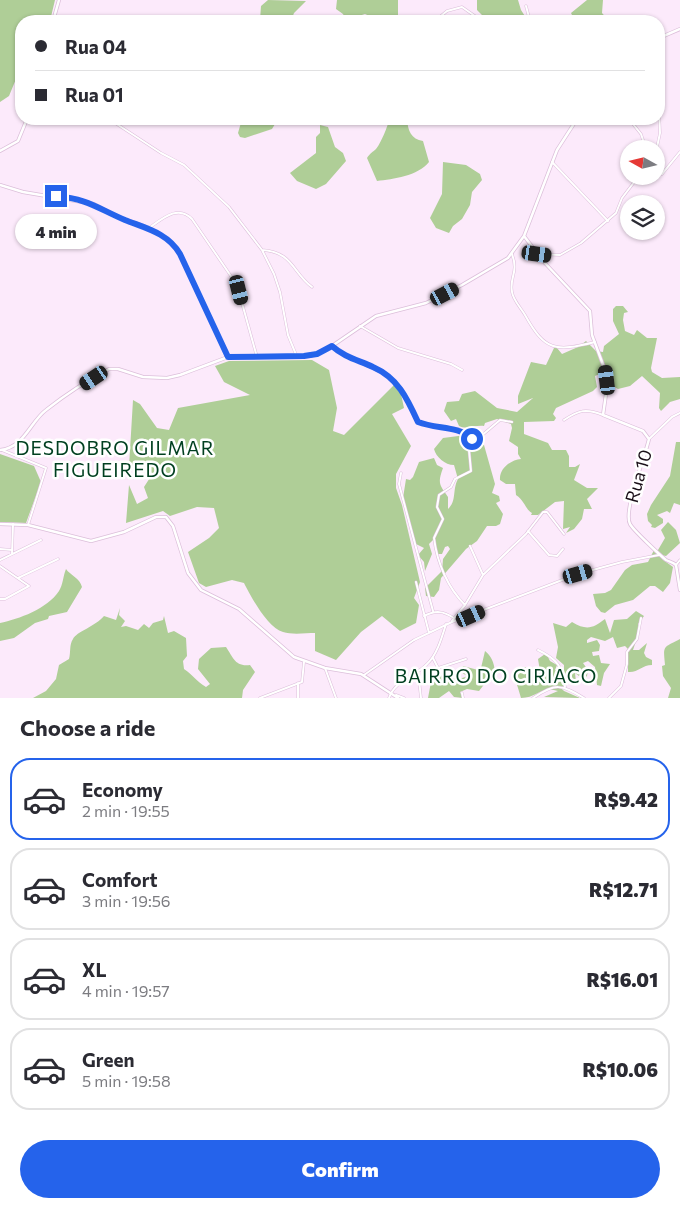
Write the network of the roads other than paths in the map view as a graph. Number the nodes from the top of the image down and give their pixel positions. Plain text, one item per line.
1 (59, 0) edge
2 (526, 6) dead end
3 (55, 15) edge
4 (442, 15) edge
5 (473, 15) edge
6 (528, 15) edge
7 (680, 29) edge
8 (665, 35) edge
9 (25, 125) edge
10 (119, 125) edge
11 (572, 125) edge
12 (634, 125) edge
13 (660, 125) edge
14 (643, 140) edge
15 (659, 140) edge
16 (0, 151) edge
17 (680, 152) edge
18 (552, 162) junction
19 (665, 170) edge
20 (0, 185) edge
21 (631, 185) edge
22 (608, 221) junction
23 (149, 228) junction
24 (524, 236) junction
25 (262, 250) junction
26 (512, 254) junction
27 (537, 254) junction
28 (312, 287) dead end
29 (360, 326) junction
30 (594, 342) junction
31 (332, 346) junction
32 (257, 356) junction
33 (228, 357) junction
34 (297, 357) junction
35 (462, 370) dead end
36 (680, 413) edge
37 (603, 415) junction
38 (564, 420) dead end
39 (512, 422) dead end
40 (472, 437) junction
41 (649, 439) junction
42 (0, 450) edge
43 (401, 474) dead end
44 (0, 524) edge
45 (13, 524) junction
46 (28, 525) junction
47 (528, 531) junction
48 (564, 534) dead end
49 (41, 540) dead end
50 (470, 546) dead end
51 (0, 549) edge
52 (564, 549) dead end
53 (12, 550) junction
54 (12, 554) junction
55 (661, 555) junction
56 (0, 560) edge
57 (58, 560) dead end
58 (680, 560) edge
59 (676, 565) junction
60 (0, 566) edge
61 (679, 572) edge
62 (483, 575) junction
63 (18, 578) junction
64 (416, 582) dead end
65 (680, 590) edge
66 (0, 599) edge
67 (466, 605) junction
68 (433, 611) junction
69 (424, 616) junction
70 (455, 618) junction
71 (641, 618) dead end
72 (452, 622) junction
73 (446, 624) junction
74 (430, 632) junction
75 (538, 650) dead end
76 (433, 658) junction
77 (466, 659) dead end
78 (304, 662) junction
79 (325, 668) junction
80 (418, 671) junction
81 (364, 675) junction
82 (298, 683) junction
83 (566, 688) junction
84 (391, 692) junction
85 (462, 693) dead end
86 (397, 696) edge
87 (260, 698) edge
88 (298, 698) edge
89 (336, 698) edge
90 (389, 698) edge
91 (404, 698) edge
92 (421, 698) edge
93 (463, 698) edge
94 (532, 698) edge
95 (584, 698) edge
96 (609, 698) edge

1 - 3 street
2 - 6 street
4 - 5 street
7 - 8 street
9 - 16 street
10 - 25 street
11 - 18 street
12 - 14 street
13 - 15 street
17 - 19 street
18 - 22 street
18 - 24 street
20 - 23 street
21 - 22 street
22 - 27 street
23 - 32 street
23 - 33 street
24 - 26 street
24 - 27 street
25 - 28 street
25 - 34 street
26 - 29 street
26 - 30 street
27 - 30 street
29 - 31 street
29 - 35 street
30 - 37 street
31 - 34 street
31 - 40 street
32 - 33 street
32 - 34 street
33 - 42 street
36 - 41 street, Rua 10
37 - 38 street
37 - 41 street
39 - 40 street
40 - 67 street
41 - 55 street, Rua 10
42 - 46 street
43 - 68 street
44 - 45 street
45 - 46 street
45 - 53 street
46 - 78 street
47 - 48 street
47 - 52 street
47 - 62 street
49 - 54 street
50 - 62 street
51 - 53 street
53 - 54 street
54 - 56 street
55 - 59 street, Rua 10
55 - 72 street
57 - 63 street
58 - 59 street
59 - 61 street
60 - 63 street
61 - 65 street
62 - 67 street
63 - 66 street
64 - 69 street
67 - 70 street
68 - 69 street
68 - 70 street
69 - 74 street
70 - 72 street
71 - 96 street
72 - 73 street
73 - 74 street
73 - 76 street
74 - 81 street
75 - 83 street
76 - 77 street
76 - 80 street
78 - 79 street
78 - 82 street
79 - 81 street
79 - 89 street
80 - 84 street
80 - 92 street
81 - 84 street
82 - 87 street
82 - 88 street
83 - 94 street
83 - 95 street
84 - 86 street
84 - 90 street
85 - 93 street
86 - 91 street

